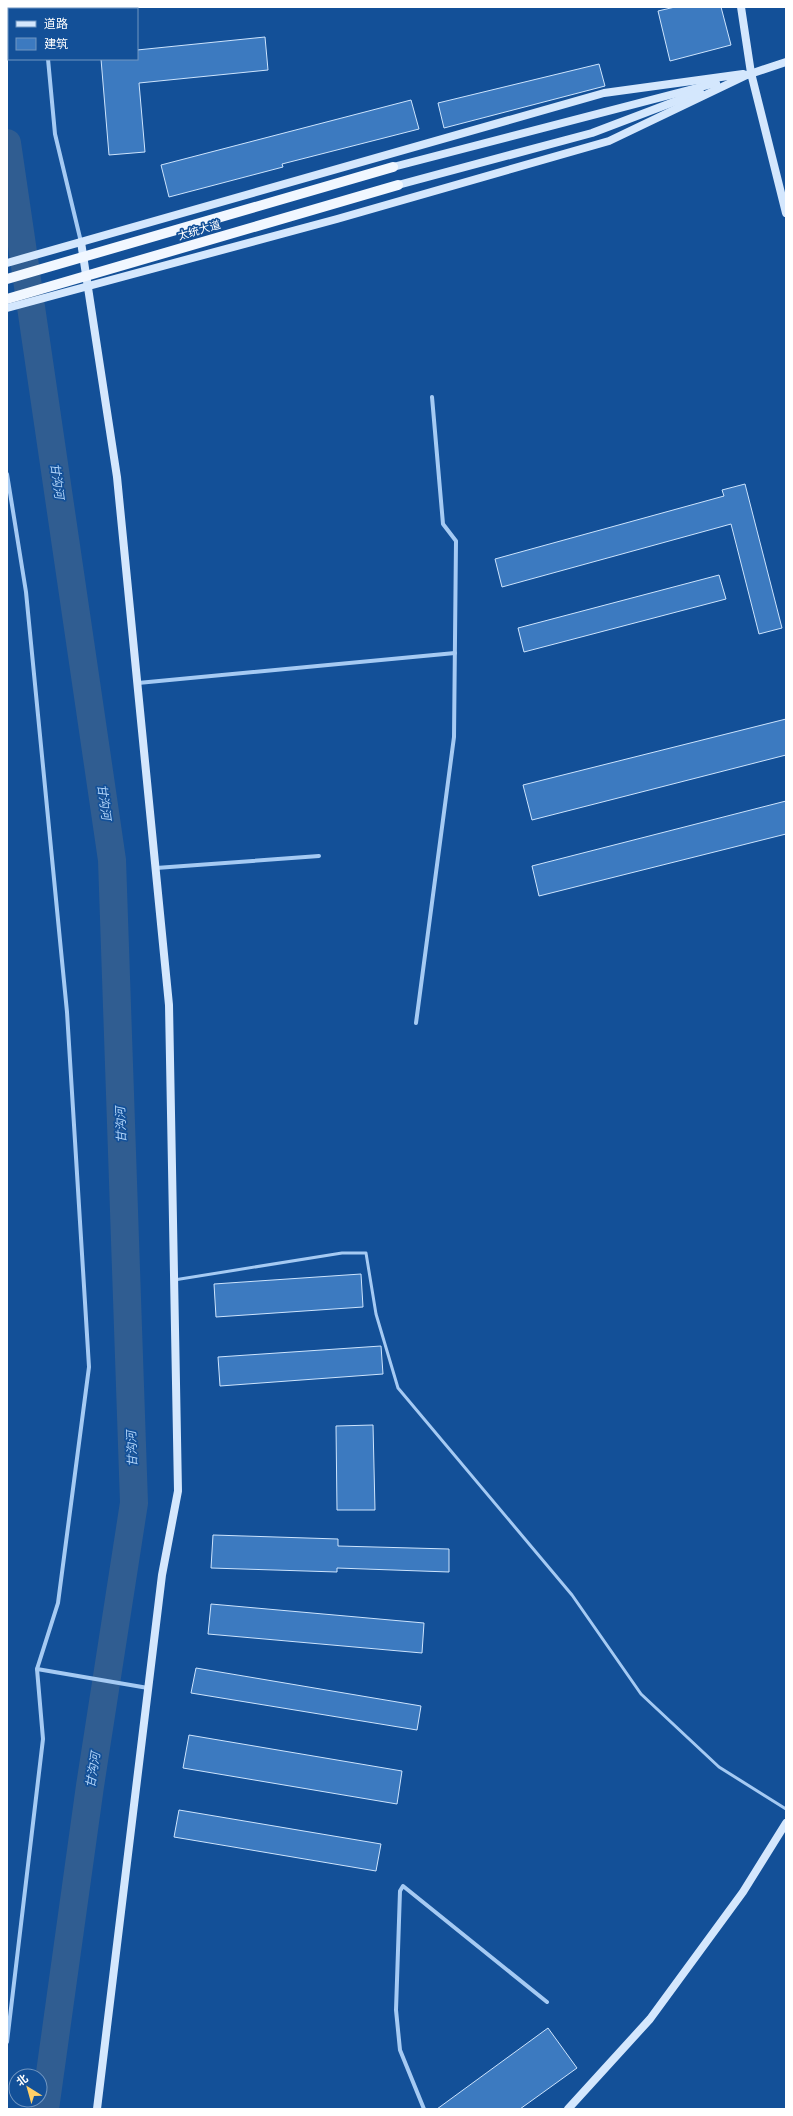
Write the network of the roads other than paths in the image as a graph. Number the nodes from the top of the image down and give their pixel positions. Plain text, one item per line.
1 (741, 7) edge
2 (48, 60) edge
3 (786, 62) edge
4 (751, 73) junction
5 (393, 167) joint
6 (398, 185) joint
7 (786, 213) edge
8 (81, 242) junction
9 (7, 263) edge
10 (7, 279) edge
11 (87, 286) junction
12 (7, 298) edge
13 (7, 308) edge
14 (432, 397) dead end
15 (7, 474) edge
16 (455, 653) junction
17 (137, 683) junction
18 (319, 856) dead end
19 (155, 868) junction
20 (416, 1024) dead end
21 (174, 1280) junction
22 (38, 1670) junction
23 (148, 1688) junction
24 (786, 1809) edge
25 (786, 1823) edge
26 (547, 2002) dead end
27 (7, 2042) edge
28 (570, 2108) edge
29 (97, 2109) edge
30 (424, 2109) edge

1 - 4 street
2 - 8 street
3 - 4 street
4 - 5 street
4 - 6 street
4 - 7 street
4 - 8 street
4 - 11 street
5 - 10 main road, 太统大道, bridge
6 - 12 main road, 太统大道, bridge
8 - 9 street
8 - 11 street
11 - 13 street
11 - 17 street
14 - 16 street
15 - 22 street
16 - 17 street
16 - 20 street
17 - 19 street
18 - 19 street
19 - 21 street
21 - 23 street
21 - 24 lane
22 - 23 street
22 - 27 street
23 - 29 street
25 - 28 street
26 - 30 street

